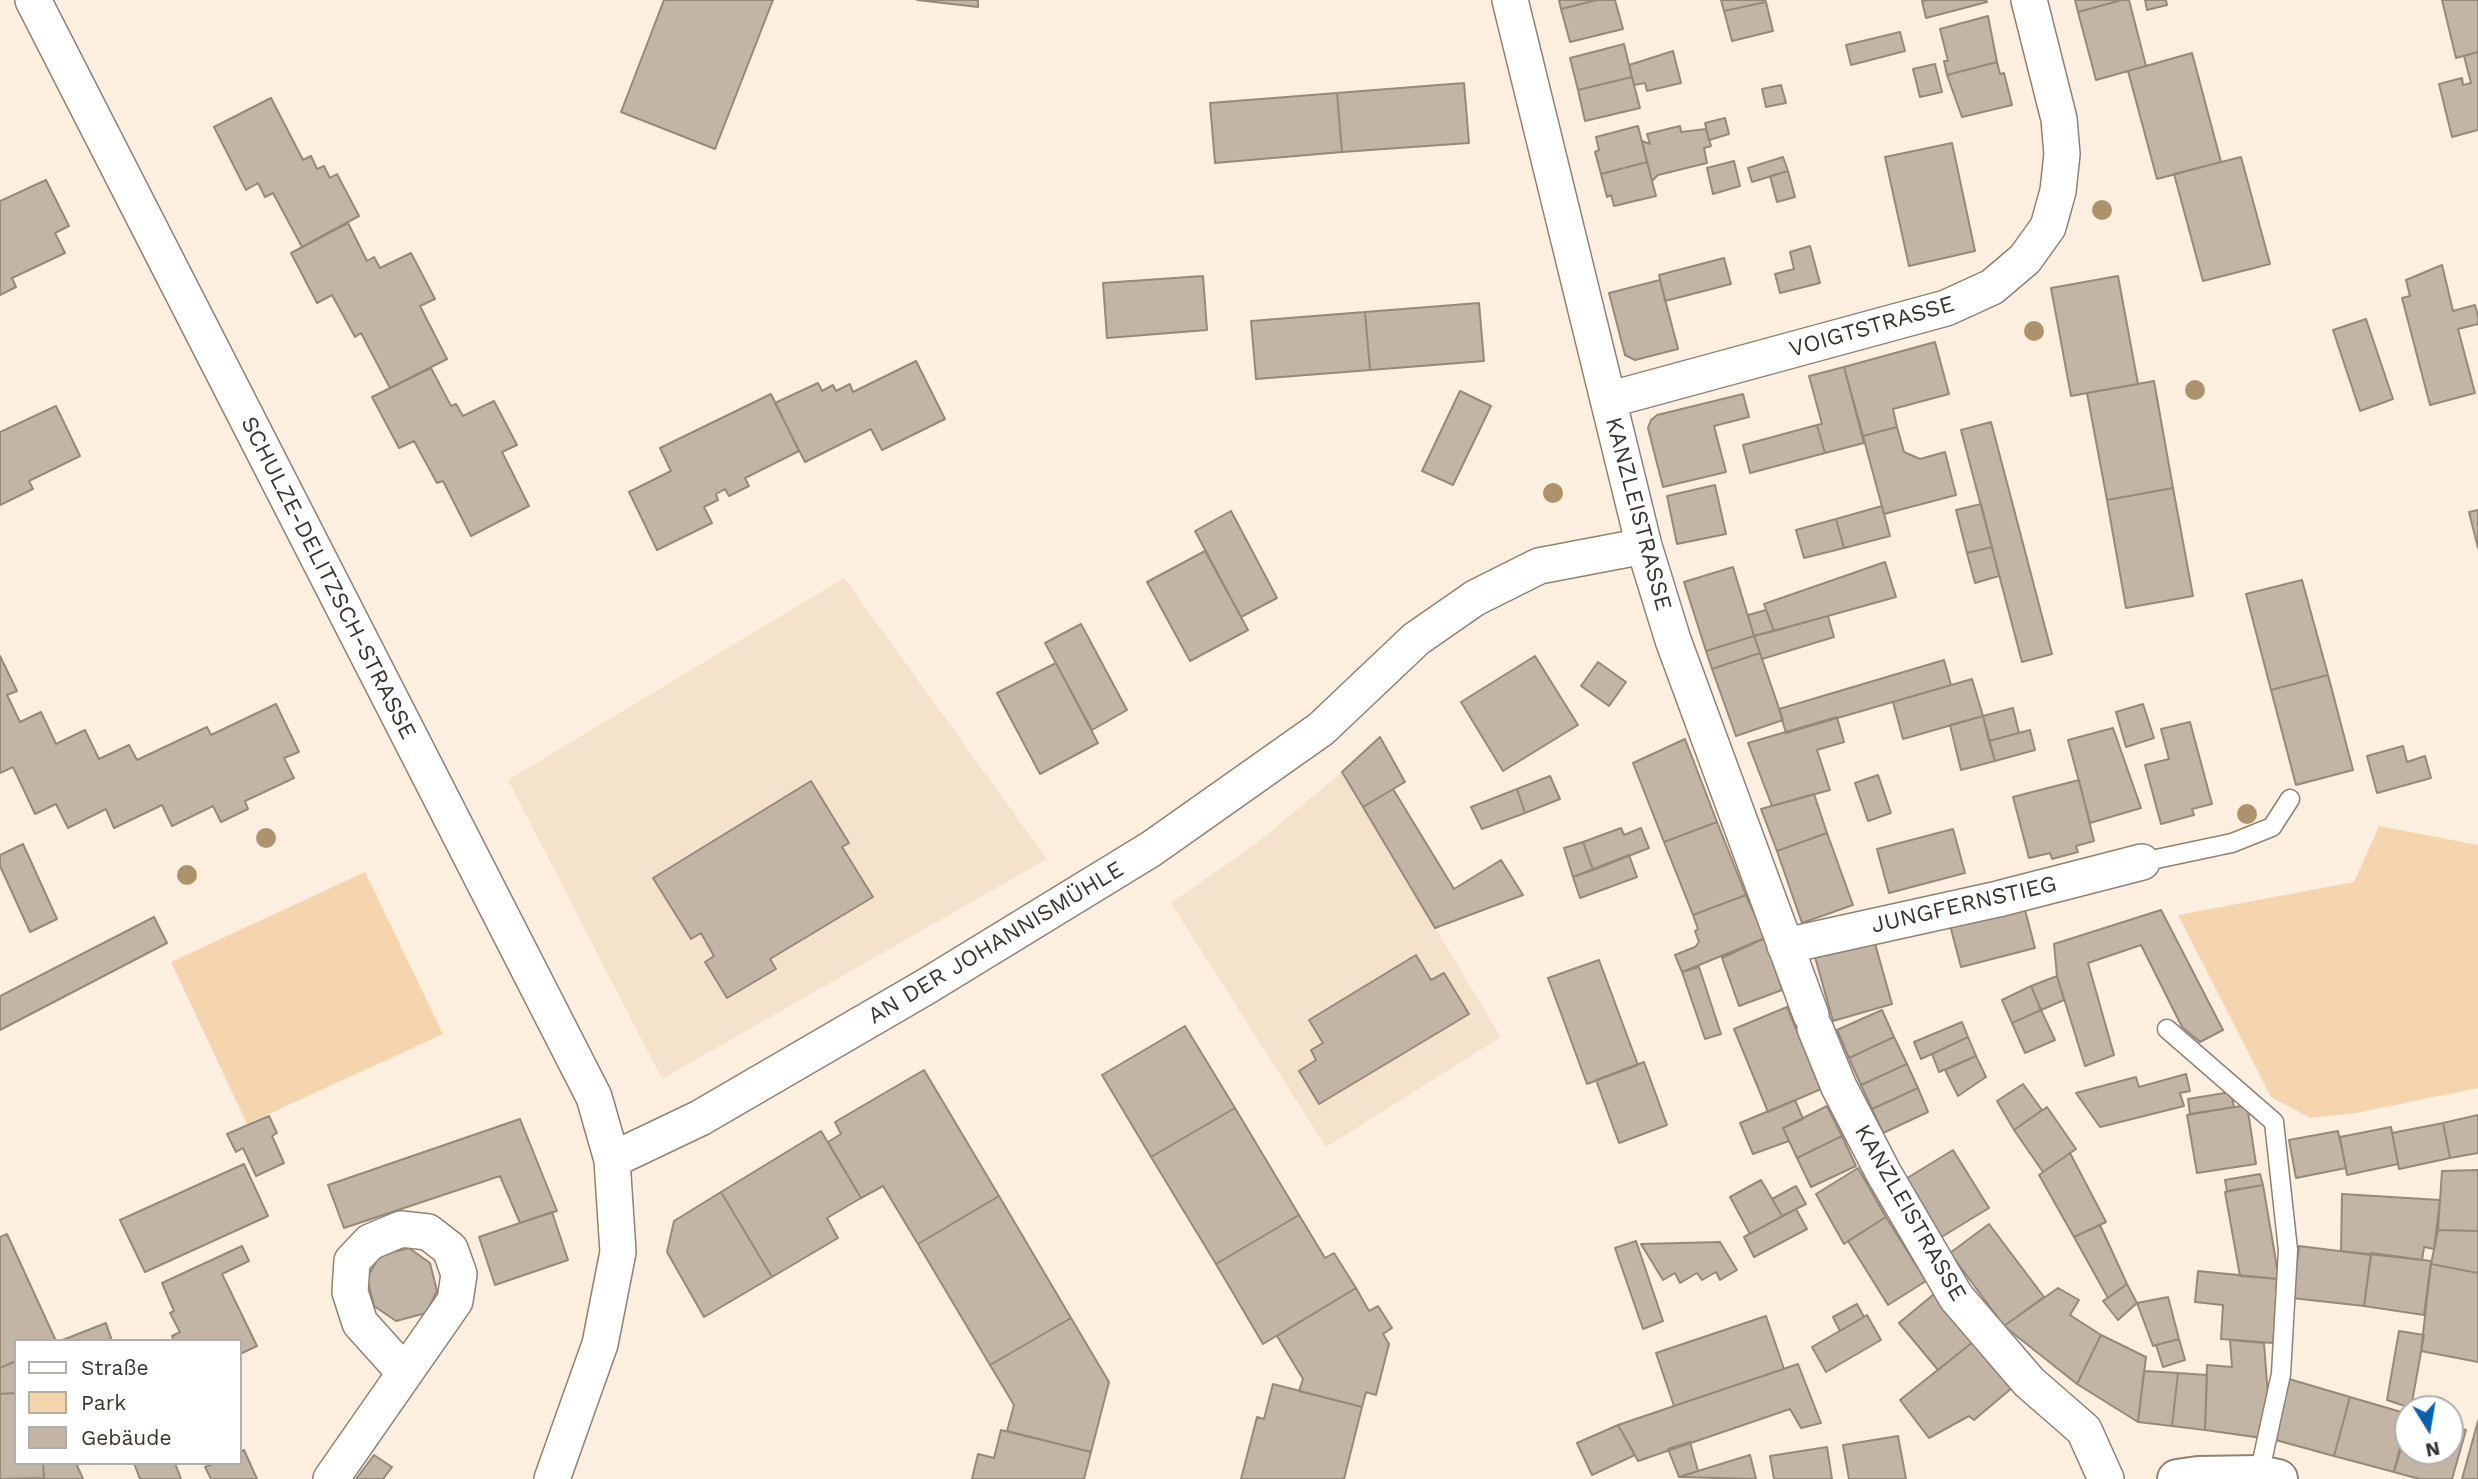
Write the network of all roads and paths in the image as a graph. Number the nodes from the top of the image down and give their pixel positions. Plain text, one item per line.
1 (33, 0) edge
2 (1510, 0) edge
3 (2029, 0) edge
4 (1608, 400) junction
5 (1644, 546) junction
6 (2290, 799) dead end
7 (2142, 862) joint
8 (1785, 946) junction
9 (2167, 1030) dead end
10 (612, 1160) junction
11 (396, 1386) dead end
12 (2269, 1477) edge
13 (331, 1479) edge
14 (552, 1479) edge
15 (2106, 1479) edge
16 (2177, 1479) edge

1 - 10 street, SCHULZE-DELITZSCH-STRASSE
2 - 4 street, KANZLEISTRASSE
3 - 4 street, VOIGTSTRASSE
4 - 5 street, KANZLEISTRASSE
5 - 8 street, KANZLEISTRASSE
5 - 10 street, AN DER JOHANNISMÜHLE
6 - 7 lane
7 - 8 street, JUNGFERNSTIEG
8 - 15 street, KANZLEISTRASSE
9 - 12 lane
10 - 14 street
11 - 13 street
12 - 16 street

